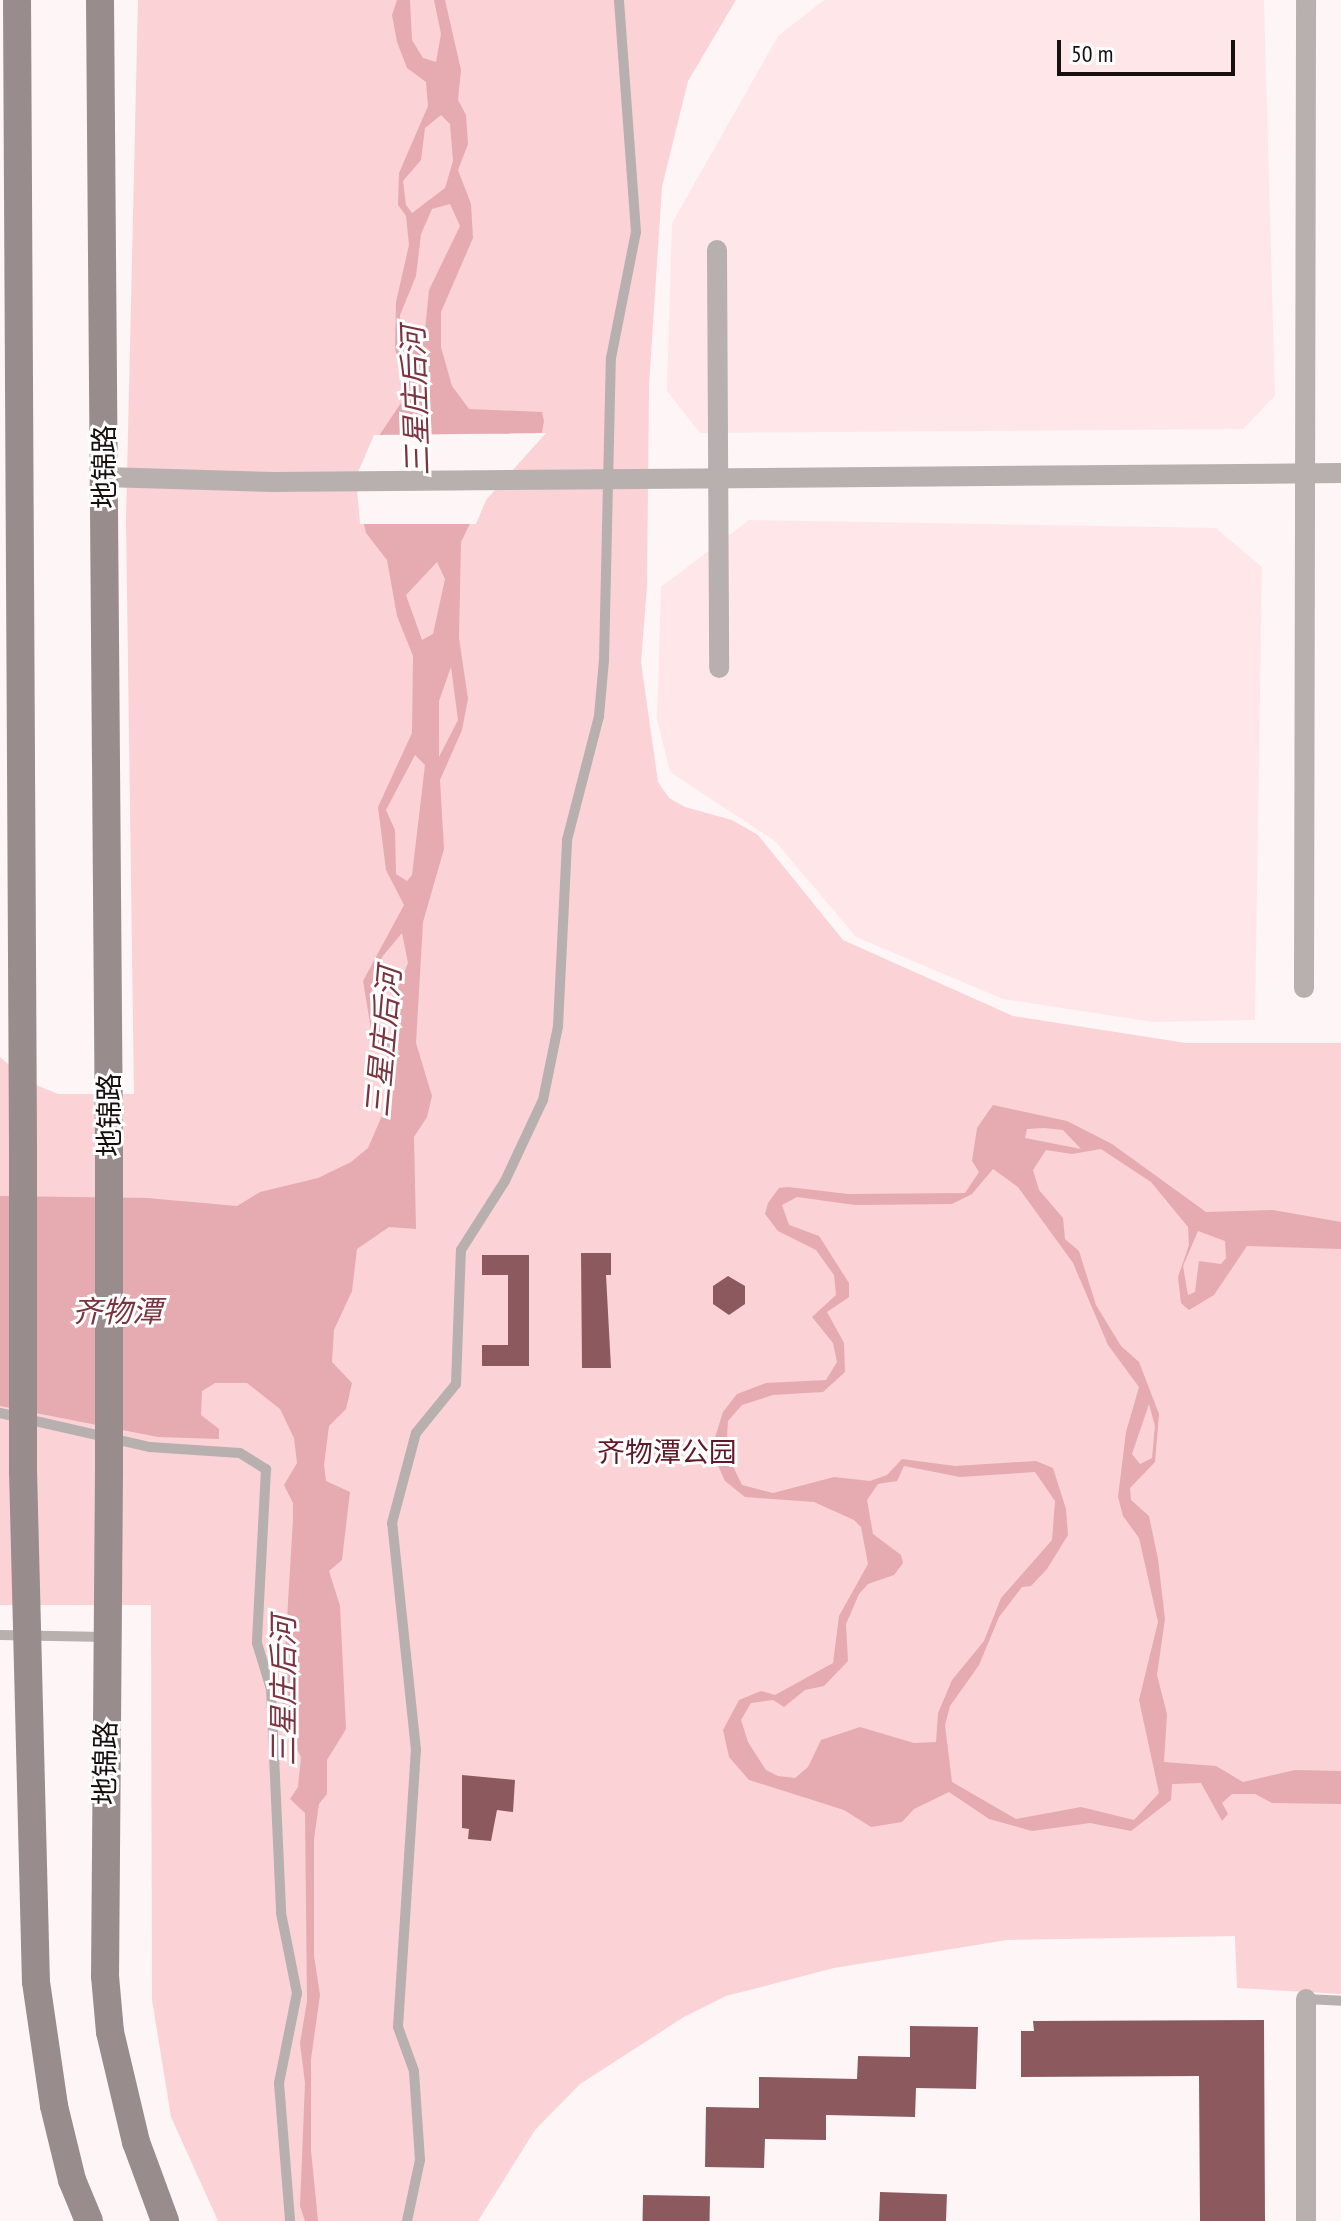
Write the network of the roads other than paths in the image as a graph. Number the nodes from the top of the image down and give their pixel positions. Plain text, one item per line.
1 (17, 0) edge
2 (100, 0) edge
3 (619, 0) edge
4 (1306, 0) edge
5 (717, 250) dead end
6 (1341, 473) edge
7 (10, 474) edge
8 (1307, 474) junction
9 (104, 477) junction
10 (719, 478) junction
11 (610, 479) junction
12 (719, 668) dead end
13 (1304, 988) dead end
14 (11, 998) edge
15 (0, 1413) edge
16 (12, 1636) edge
17 (107, 1637) junction
18 (1306, 1999) joint
19 (1341, 2001) edge
20 (89, 2221) edge
21 (165, 2221) edge
22 (290, 2221) edge
23 (407, 2221) edge
24 (1306, 2221) edge

1 - 7 street
2 - 9 street, 地锦路
3 - 11 lane
4 - 8 street
5 - 10 street
6 - 8 street
7 - 14 street
8 - 10 street
8 - 13 street
9 - 11 street
9 - 17 street, 地锦路, bridge
10 - 11 street
10 - 12 street
11 - 23 lane
14 - 16 street, bridge
15 - 22 lane
16 - 17 lane
16 - 20 street
17 - 21 street, 地锦路
18 - 19 lane
18 - 24 street

